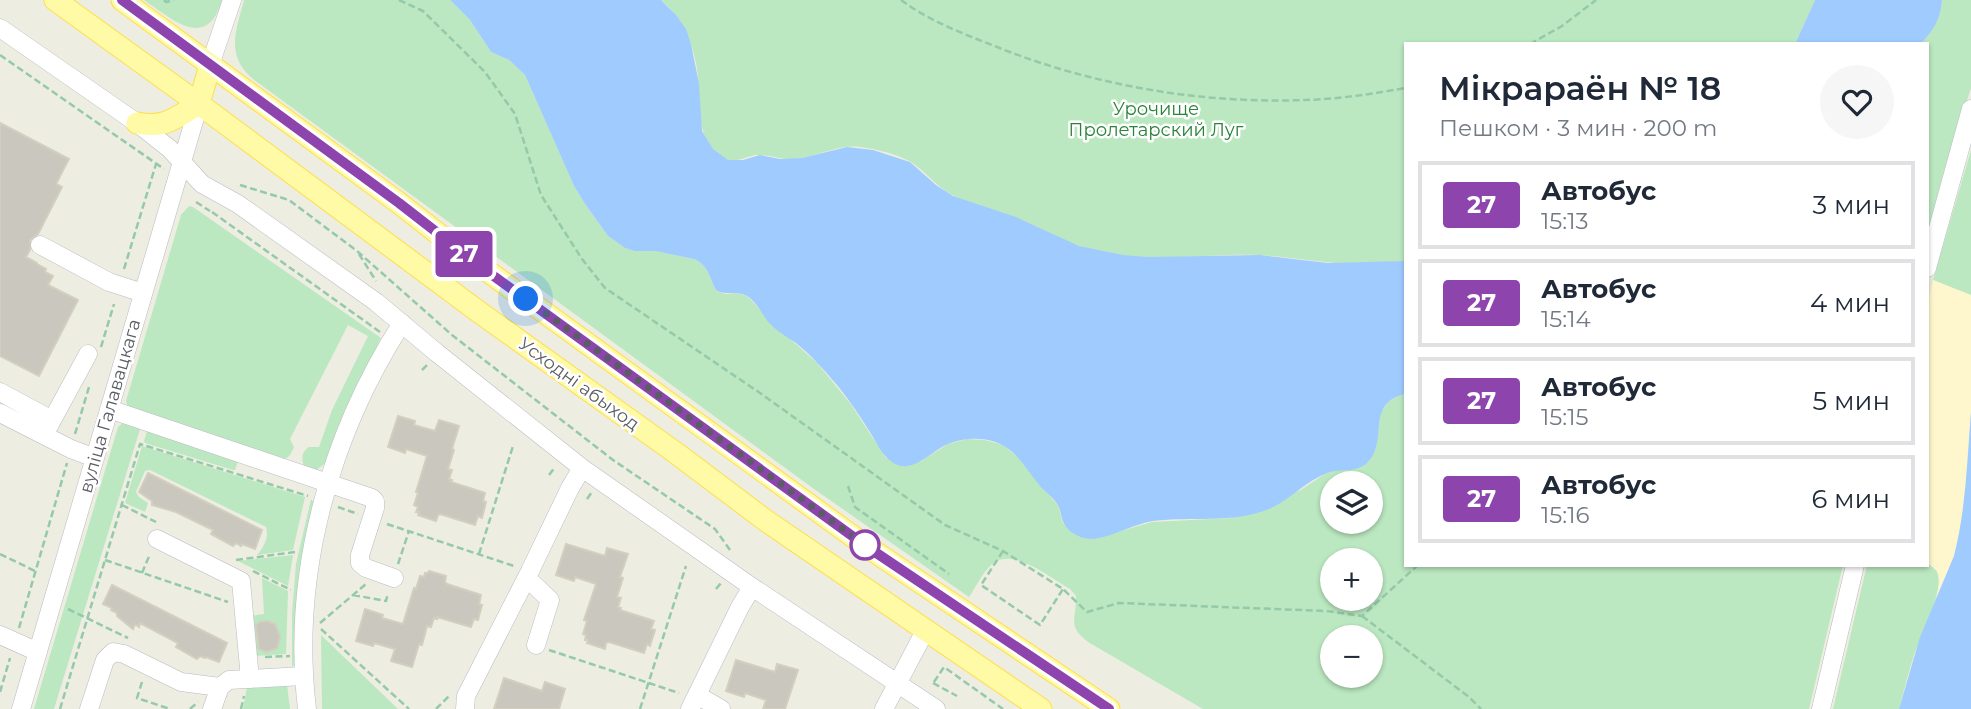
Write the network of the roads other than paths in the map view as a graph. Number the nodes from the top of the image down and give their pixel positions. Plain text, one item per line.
1 (55, 0) edge
2 (122, 0) edge
3 (232, 0) edge
4 (0, 28) edge
5 (210, 65) junction
6 (199, 104) junction
7 (1971, 109) edge
8 (137, 123) junction
9 (182, 162) junction
10 (40, 245) dead end
11 (1929, 261) edge
12 (143, 293) junction
13 (402, 323) junction
14 (88, 354) dead end
15 (0, 392) edge
16 (109, 410) junction
17 (0, 413) edge
18 (48, 428) junction
19 (95, 458) junction
20 (582, 468) junction
21 (328, 484) junction
22 (157, 539) dead end
23 (1855, 567) edge
24 (387, 575) road end
25 (527, 579) junction
26 (752, 587) junction
27 (925, 631) junction
28 (7, 639) edge
29 (536, 645) road end
30 (37, 652) junction
31 (303, 676) junction
32 (250, 679) junction
33 (897, 682) junction
34 (220, 687) junction
35 (694, 701) edge
36 (21, 709) edge
37 (89, 709) edge
38 (212, 709) edge
39 (307, 709) edge
40 (465, 709) edge
41 (721, 709) edge
42 (884, 709) edge
43 (936, 709) edge
44 (1041, 709) edge
45 (1110, 709) edge
46 (1821, 709) edge

1 - 6 main road, Усходні абыход
2 - 5 main road, Усходні абыход
3 - 5 street
4 - 8 street
5 - 6 main road
5 - 45 main road, Усходні абыход
6 - 8 main road
6 - 9 street, вуліца Галавацкага
6 - 27 main road, Усходні абыход
7 - 11 street
8 - 9 street
9 - 12 street, вуліца Галавацкага
9 - 13 street
10 - 12 street
12 - 16 street, вуліца Галавацкага
13 - 20 street
13 - 21 street
14 - 18 street
15 - 18 street
16 - 19 street, вуліца Галавацкага
16 - 21 street
17 - 18 street
18 - 19 street
19 - 30 street, вуліца Галавацкага
20 - 25 street
20 - 26 street
21 - 24 street
21 - 31 street
22 - 32 street
23 - 46 street
25 - 29 street
25 - 40 street
26 - 33 street
26 - 35 street
27 - 33 street
27 - 44 main road, Усходні абыход
28 - 30 street
30 - 36 street, вуліца Галавацкага
31 - 32 street
31 - 39 street
32 - 34 street
33 - 42 street
33 - 43 street
34 - 37 street
34 - 38 street
35 - 41 street

